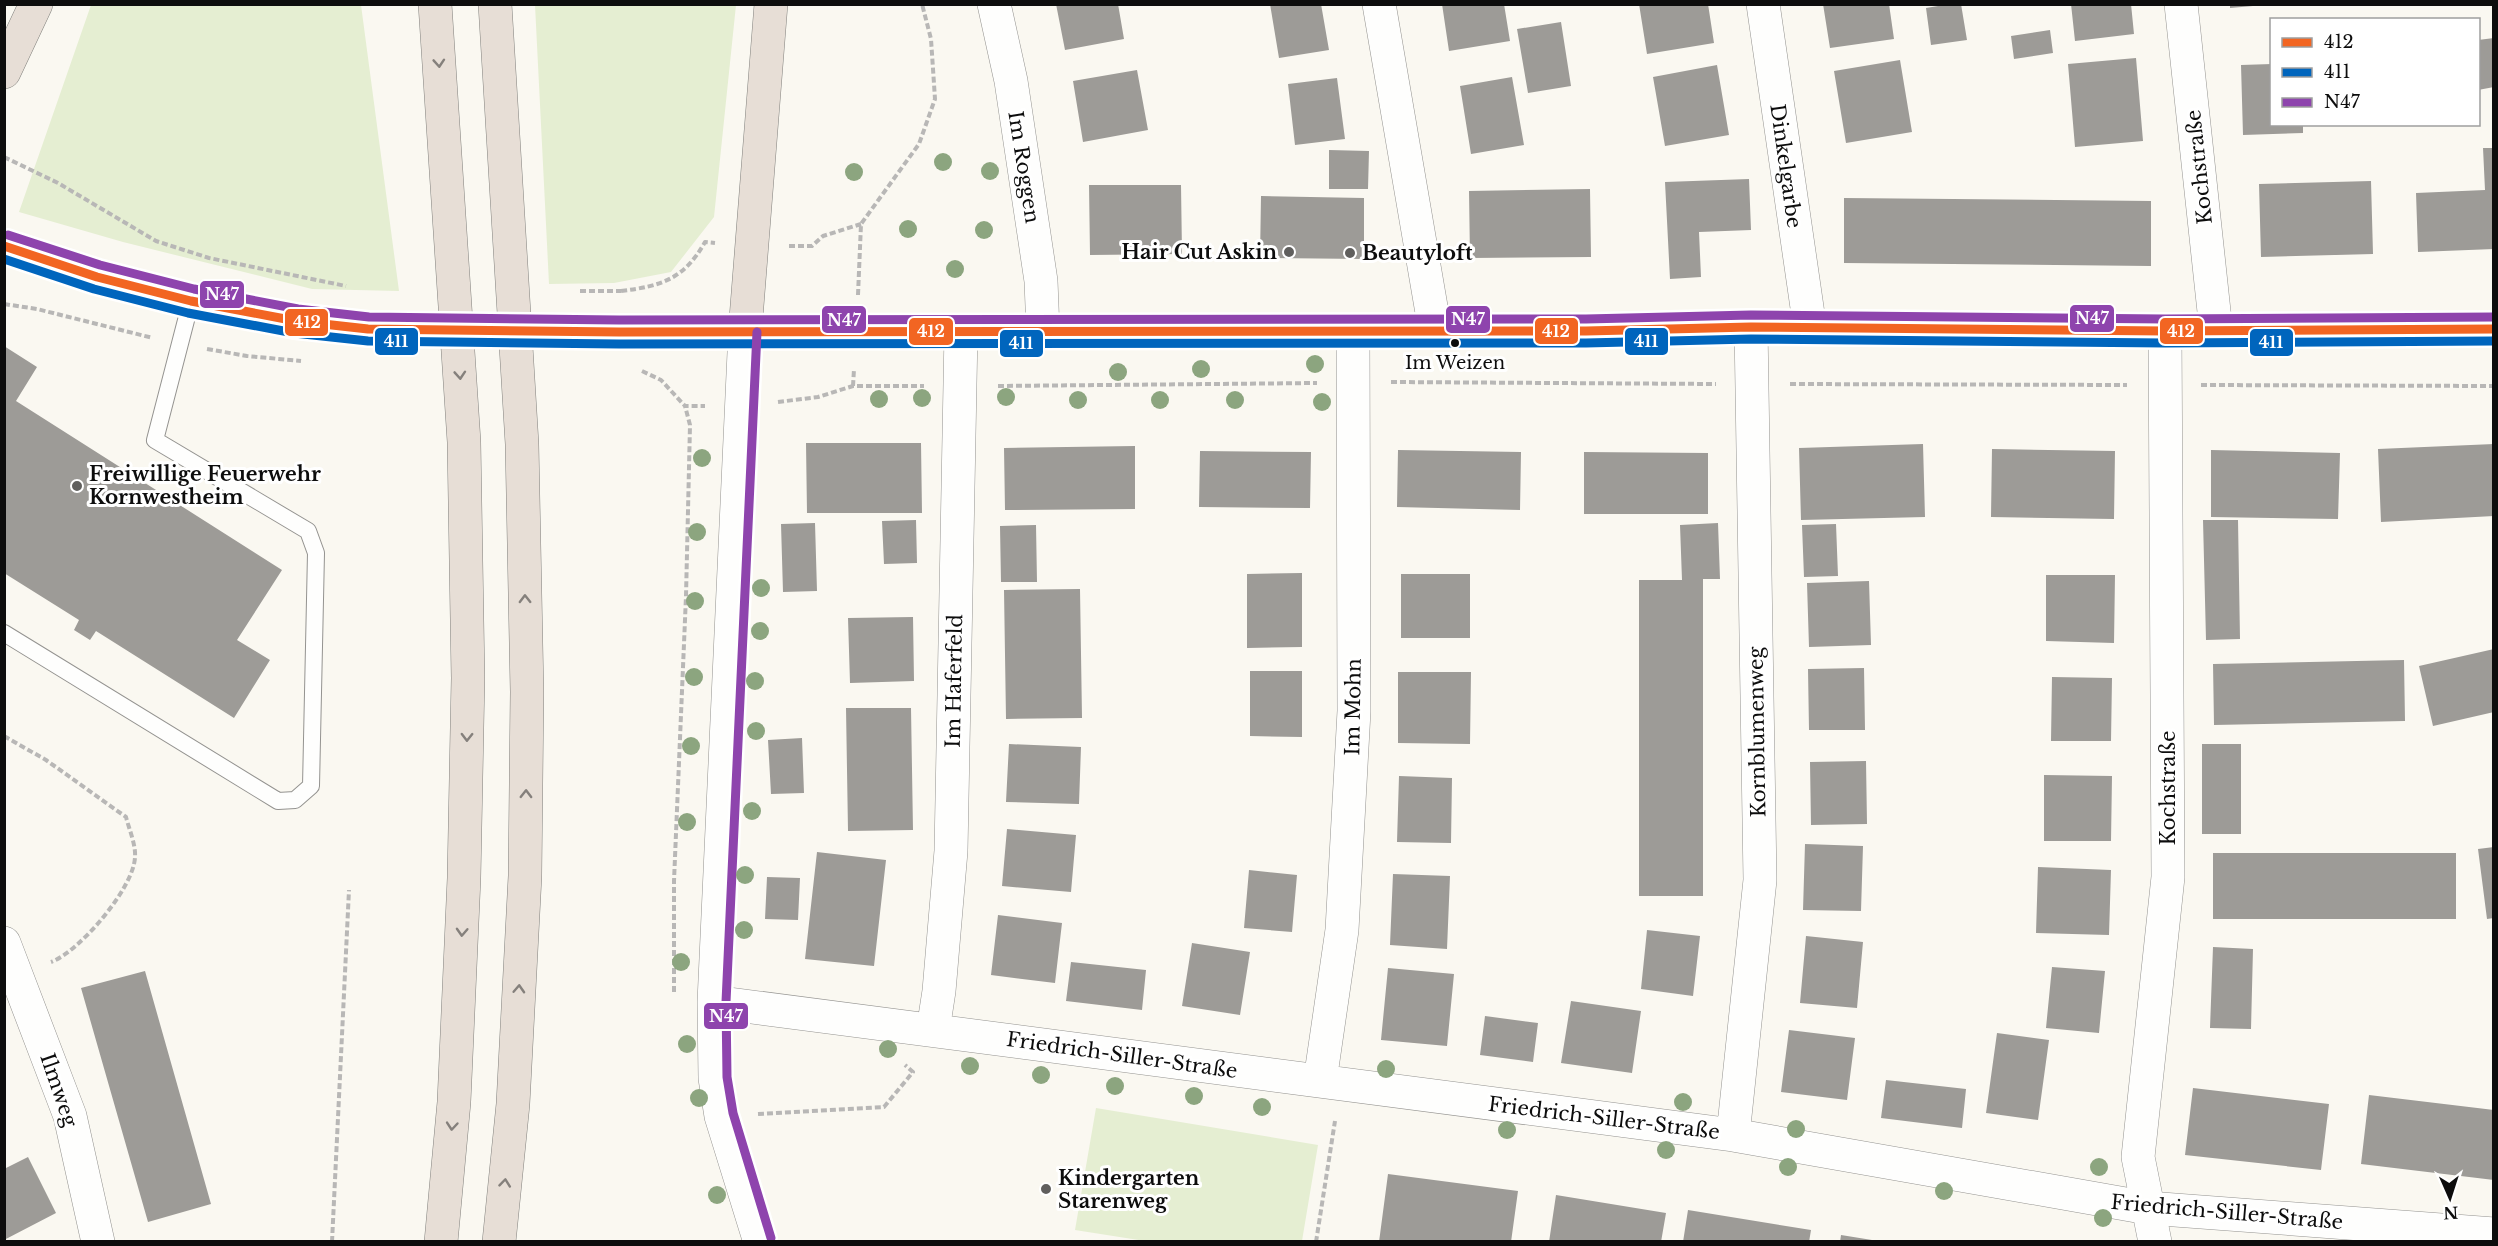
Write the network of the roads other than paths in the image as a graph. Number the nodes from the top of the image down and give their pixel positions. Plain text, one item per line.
1 (36, 4) edge
2 (435, 4) edge
3 (495, 4) edge
4 (771, 4) edge
5 (994, 4) edge
6 (1379, 4) edge
7 (1763, 4) edge
8 (2181, 4) edge
9 (4, 72) edge
10 (4, 246) edge
11 (191, 301) junction
12 (1751, 327) junction
13 (1810, 328) junction
14 (2493, 329) edge
15 (1435, 330) junction
16 (2216, 330) junction
17 (745, 331) junction
18 (1043, 331) junction
19 (1353, 331) junction
20 (2165, 331) junction
21 (961, 332) junction
22 (4, 633) edge
23 (4, 943) edge
24 (15, 989) edge
25 (714, 1002) junction
26 (933, 1030) junction
27 (1320, 1081) junction
28 (1733, 1135) junction
29 (2148, 1208) junction
30 (2493, 1234) edge
31 (98, 1242) edge
32 (441, 1242) edge
33 (499, 1242) edge
34 (760, 1242) edge
35 (2155, 1242) edge

1 - 9 highway
2 -> 32 highway
33 -> 3 highway
4 - 17 highway
5 - 18 street, Im Roggen
6 - 15 street
7 - 13 street, Dinkelgarbe
8 - 16 street, Kochstraße
10 - 11 street
11 - 17 street, bridge
11 - 22 lane
12 - 13 street
12 - 15 street
12 - 28 street, Kornblumenweg
13 - 20 street
14 - 16 street
15 - 19 street
16 - 20 street
17 - 21 street
17 - 25 street
18 - 19 street
18 - 21 street
19 - 27 street, Im Mohn
20 - 29 street, Kochstraße
21 - 26 street, Im Haferfeld
23 - 24 street, Ilmweg
24 - 31 street, Ilmweg
25 - 26 street, Friedrich-Siller-Straße
25 - 34 street
26 - 27 street, Friedrich-Siller-Straße
27 - 28 street, Friedrich-Siller-Straße
28 - 29 street, Friedrich-Siller-Straße
29 - 30 street, Friedrich-Siller-Straße
29 - 35 street, Kochstraße

